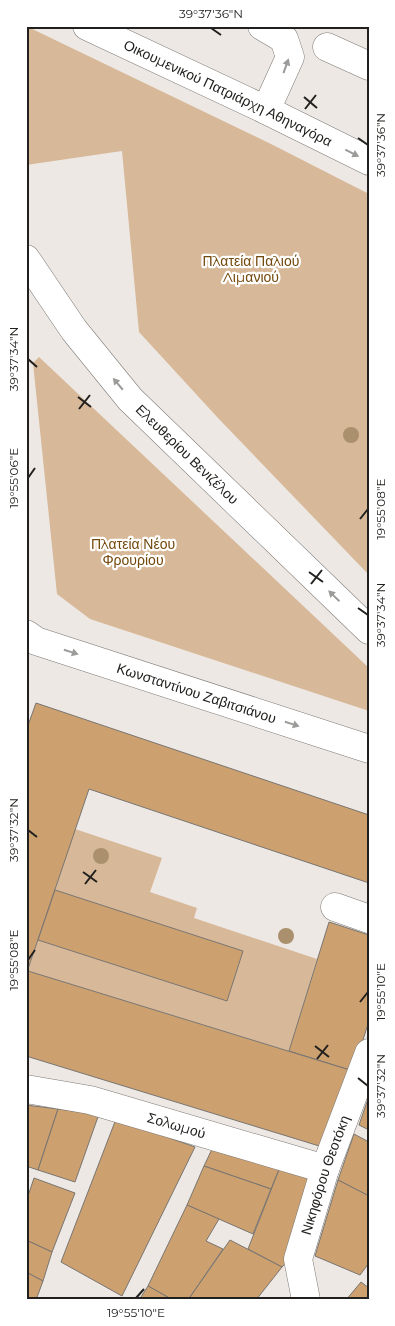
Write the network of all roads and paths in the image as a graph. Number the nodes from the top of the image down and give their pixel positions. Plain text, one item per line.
1 (87, 26) edge
2 (262, 26) edge
3 (327, 47) dead end
4 (369, 66) edge
5 (266, 110) junction
6 (369, 161) edge
7 (26, 259) edge
8 (369, 630) edge
9 (26, 634) edge
10 (369, 749) edge
11 (336, 907) dead end
12 (369, 919) edge
13 (369, 1054) edge
14 (26, 1089) edge
15 (326, 1169) junction
16 (306, 1300) edge

1 - 5 street, Οικουμενικού Πατριάρχη Αθηναγόρα
5 -> 2 street
3 - 4 street
5 -> 6 street, Οικουμενικού Πατριάρχη Αθηναγόρα
8 -> 7 street, Ελευθερίου Βενιζέλου
9 -> 10 street, Κωνσταντίνου Ζαβιτσιάνου
11 - 12 street
13 - 15 street, Νικηφόρου Θεοτόκη
14 - 15 street, Σολωμού
15 - 16 street, Νικηφόρου Θεοτόκη

